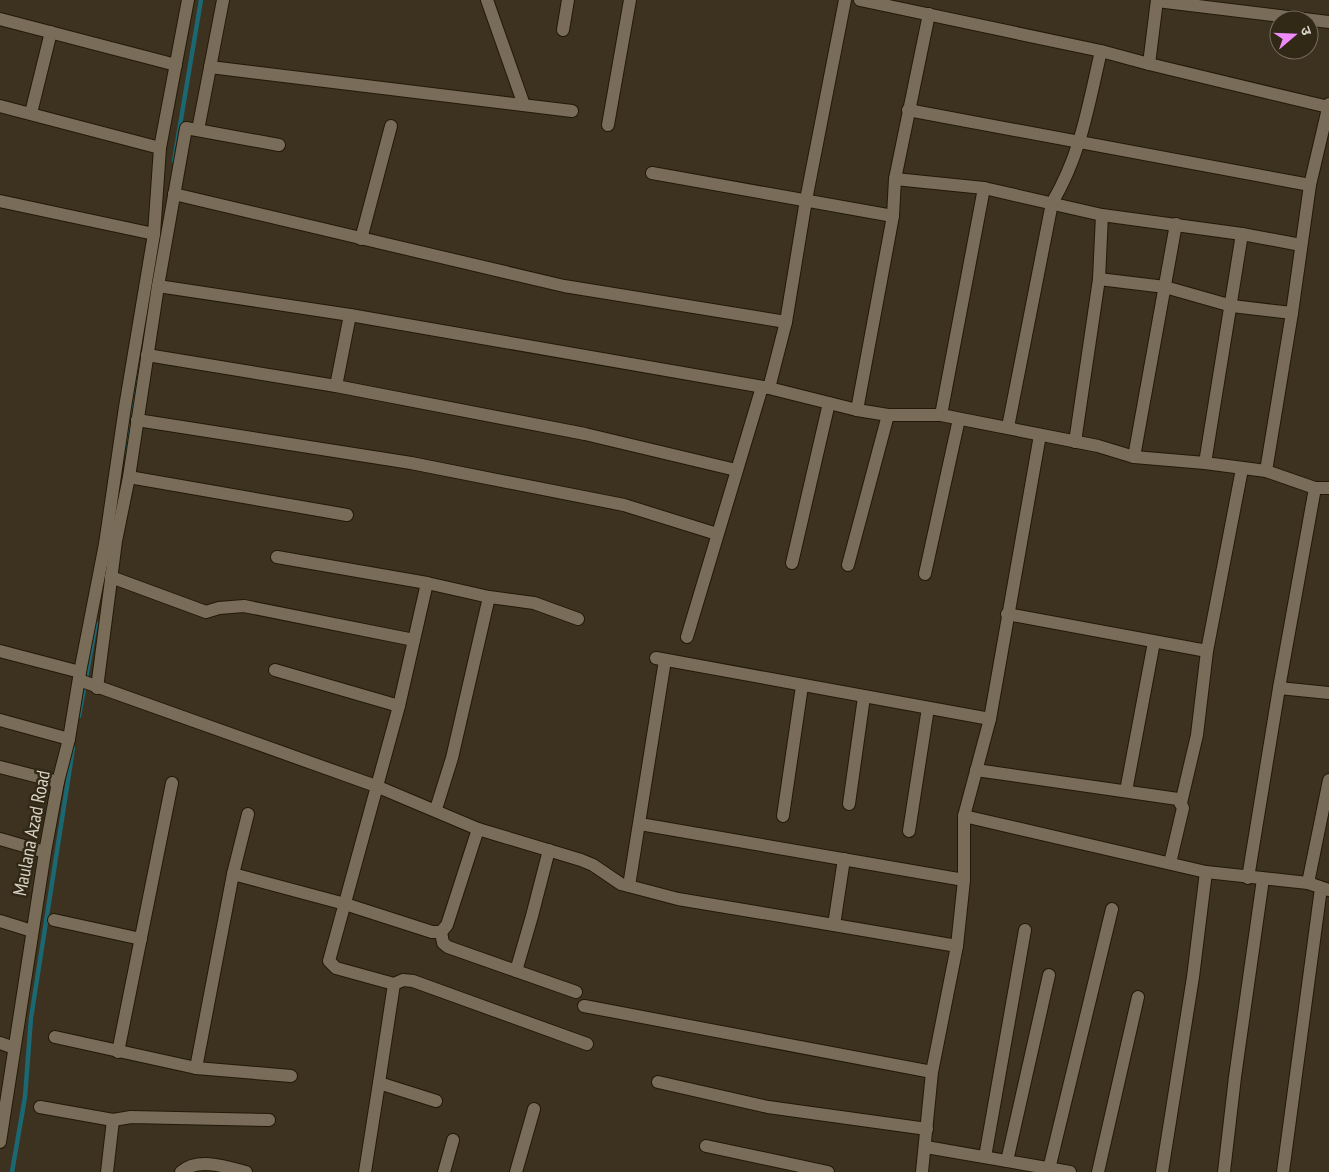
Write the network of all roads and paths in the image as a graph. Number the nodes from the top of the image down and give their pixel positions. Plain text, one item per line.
1 (188, 0) edge
2 (222, 0) edge
3 (487, 0) edge
4 (568, 0) edge
5 (630, 0) edge
6 (845, 0) edge
7 (860, 0) edge
8 (1157, 0) edge
9 (924, 9) edge
10 (0, 19) edge
11 (1329, 22) edge
12 (563, 30) dead end
13 (51, 32) junction
14 (1101, 51) junction
15 (1149, 64) junction
16 (176, 65) junction
17 (210, 67) junction
18 (524, 104) junction
19 (0, 106) edge
20 (1329, 106) edge
21 (908, 110) junction
22 (572, 111) dead end
23 (32, 113) junction
24 (608, 125) dead end
25 (392, 126) dead end
26 (198, 130) junction
27 (1324, 142) edge
28 (1080, 143) junction
29 (279, 145) dead end
30 (160, 148) junction
31 (652, 173) dead end
32 (895, 179) junction
33 (1310, 185) junction
34 (984, 188) junction
35 (174, 194) junction
36 (806, 200) junction
37 (0, 201) edge
38 (1052, 203) junction
39 (1102, 215) junction
40 (893, 216) junction
41 (1176, 224) junction
42 (154, 234) junction
43 (1242, 234) junction
44 (361, 240) junction
45 (1301, 245) junction
46 (1099, 279) junction
47 (158, 286) junction
48 (1165, 286) junction
49 (1232, 306) junction
50 (1292, 313) junction
51 (350, 315) junction
52 (786, 322) junction
53 (148, 355) junction
54 (336, 386) junction
55 (765, 388) junction
56 (828, 403) junction
57 (856, 410) junction
58 (888, 415) junction
59 (941, 415) junction
60 (959, 419) junction
61 (137, 420) junction
62 (1008, 427) junction
63 (1040, 435) junction
64 (1075, 442) junction
65 (1134, 457) junction
66 (1205, 463) junction
67 (1242, 469) junction
68 (736, 470) junction
69 (1266, 472) junction
70 (129, 477) junction
71 (1315, 488) junction
72 (1329, 488) edge
73 (347, 515) dead end
74 (717, 534) junction
75 (277, 557) dead end
76 (792, 563) dead end
77 (848, 565) dead end
78 (925, 574) dead end
79 (110, 577) junction
80 (428, 583) junction
81 (489, 597) junction
82 (1007, 614) junction
83 (578, 620) dead end
84 (687, 637) dead end
85 (414, 640) junction
86 (1154, 642) junction
87 (0, 651) edge
88 (1207, 651) junction
89 (275, 670) dead end
90 (86, 681) junction
91 (802, 686) junction
92 (1279, 688) junction
93 (1329, 693) edge
94 (864, 697) junction
95 (399, 706) junction
96 (928, 708) junction
97 (990, 719) junction
98 (0, 720) edge
99 (69, 739) junction
100 (0, 767) edge
101 (976, 770) junction
102 (1329, 780) edge
103 (58, 782) junction
104 (172, 783) dead end
105 (376, 786) junction
106 (1126, 791) junction
107 (1181, 803) junction
108 (849, 804) dead end
109 (436, 809) junction
110 (248, 814) dead end
111 (783, 816) dead end
112 (964, 816) junction
113 (640, 824) junction
114 (478, 828) junction
115 (909, 831) dead end
116 (0, 839) edge
117 (549, 850) junction
118 (44, 852) junction
119 (844, 859) junction
120 (1170, 863) junction
121 (1206, 872) junction
122 (233, 874) junction
123 (1248, 878) junction
124 (1263, 879) junction
125 (964, 880) junction
126 (1308, 883) junction
127 (629, 886) junction
128 (1325, 889) edge
129 (344, 904) junction
130 (1112, 909) dead end
131 (54, 920) dead end
132 (0, 921) edge
133 (834, 925) junction
134 (1025, 930) dead end
135 (32, 931) junction
136 (441, 932) junction
137 (140, 939) junction
138 (957, 946) junction
139 (516, 971) junction
140 (1050, 975) dead end
141 (394, 984) junction
142 (576, 992) dead end
143 (1138, 997) dead end
144 (584, 1006) dead end
145 (55, 1037) dead end
146 (0, 1043) edge
147 (588, 1044) dead end
148 (14, 1048) junction
149 (118, 1052) junction
150 (196, 1068) junction
151 (932, 1072) junction
152 (291, 1076) dead end
153 (379, 1082) junction
154 (658, 1082) dead end
155 (436, 1101) dead end
156 (40, 1107) dead end
157 (534, 1108) dead end
158 (2, 1116) edge
159 (112, 1120) junction
160 (269, 1120) dead end
161 (927, 1129) junction
162 (452, 1140) dead end
163 (0, 1142) edge
164 (706, 1146) dead end
165 (926, 1148) junction
166 (986, 1157) junction
167 (1007, 1161) junction
168 (1049, 1169) junction
169 (107, 1172) edge
170 (181, 1172) edge
171 (246, 1172) edge
172 (365, 1172) edge
173 (444, 1172) edge
174 (516, 1172) edge
175 (828, 1172) edge
176 (922, 1172) edge
177 (1070, 1172) edge
178 (1098, 1172) edge
179 (1162, 1172) edge
180 (1224, 1172) edge
181 (1283, 1172) edge

1 - 16 street
2 - 17 street
3 - 18 street
4 - 12 street
5 - 24 street
6 - 36 street
7 - 9 street
8 - 11 street
8 - 15 street
9 - 14 street
9 - 21 street
10 - 13 street
13 - 16 street
13 - 23 street
14 - 15 street
14 - 28 street
15 - 20 street
16 - 30 street
17 - 18 street
17 - 26 street
18 - 22 street
19 - 23 street
20 - 27 street
21 - 28 street
21 - 32 street
23 - 30 street
25 - 44 street
26 - 29 street
26 - 35 street
27 - 33 street
28 - 33 street
28 - 38 street
30 - 42 street
31 - 36 street
32 - 34 street
32 - 40 street
33 - 45 street
34 - 38 street
34 - 59 street
35 - 44 street
35 - 47 street
36 - 40 street
36 - 52 street
37 - 42 street
38 - 39 street
38 - 62 street
39 - 41 street
39 - 46 street
40 - 57 street
41 - 43 street
41 - 48 street
42 - 90 street
43 - 45 street
43 - 49 street
44 - 52 street
45 - 50 street
46 - 48 street
46 - 64 street
47 - 51 street
47 - 53 street
48 - 49 street
48 - 65 street
49 - 50 street
49 - 66 street
50 - 69 street
51 - 54 street
51 - 55 street
52 - 55 street
53 - 54 street
53 - 61 street
54 - 68 street
55 - 56 street
55 - 68 street
56 - 57 street
56 - 76 street
57 - 58 street
58 - 59 street
58 - 77 street
59 - 60 street
60 - 62 street
60 - 78 street
61 - 70 street
61 - 74 street
62 - 63 street
63 - 64 street
63 - 82 street
64 - 65 street
65 - 66 street
66 - 67 street
67 - 69 street
67 - 88 street
68 - 74 street
69 - 71 street
70 - 73 street
70 - 79 street
71 - 72 street
71 - 92 street
74 - 84 street
75 - 80 street
79 - 85 street
79 - 90 street
80 - 81 street
80 - 85 street
81 - 83 street
81 - 109 street
82 - 86 street
82 - 97 street
85 - 95 street
86 - 88 street
86 - 106 street
87 - 90 street
88 - 107 street
89 - 95 street
90 - 99 street, Maulana Azad Road
90 - 105 street
91 - 94 street
91 - 111 street
91 - 113 street
92 - 93 street
92 - 123 street
94 - 96 street
94 - 108 street
95 - 105 street
96 - 97 street
96 - 115 street
97 - 101 street
98 - 99 street
99 - 103 street, Maulana Azad Road
100 - 103 street
101 - 106 street
101 - 112 street
102 - 126 street
103 - 118 street, Maulana Azad Road
104 - 137 street
105 - 109 street
105 - 129 street
106 - 107 street
107 - 120 street
109 - 114 street
110 - 122 street
112 - 120 street
112 - 125 street
113 - 119 street
113 - 127 street
114 - 117 street
114 - 136 street
116 - 118 street
117 - 127 street
117 - 139 street
118 - 135 street, Maulana Azad Road
119 - 125 street
119 - 133 street
120 - 121 street
121 - 123 street
121 - 179 street
122 - 129 street
122 - 150 street
123 - 124 street
124 - 126 street
124 - 180 street
125 - 138 street
126 - 128 street
127 - 133 street
128 - 181 street
129 - 136 street
129 - 141 street
130 - 168 street
131 - 137 street
132 - 135 street
133 - 138 street
134 - 166 street
135 - 148 street, Maulana Azad Road
136 - 139 street
137 - 149 street
138 - 151 street
139 - 142 street
140 - 167 street
141 - 147 street
141 - 153 street
143 - 178 street
144 - 151 street
145 - 149 street
146 - 148 street
148 - 158 street, Maulana Azad Road
149 - 150 street
150 - 152 street
151 - 161 street
153 - 155 street
153 - 172 street
154 - 161 street
156 - 159 street
157 - 174 street
158 - 163 street, Maulana Azad Road
159 - 160 street
159 - 169 street
161 - 165 street
162 - 173 street
164 - 175 street
165 - 166 street
165 - 176 street
166 - 167 street
167 - 168 street
168 - 177 street
170 - 171 street

